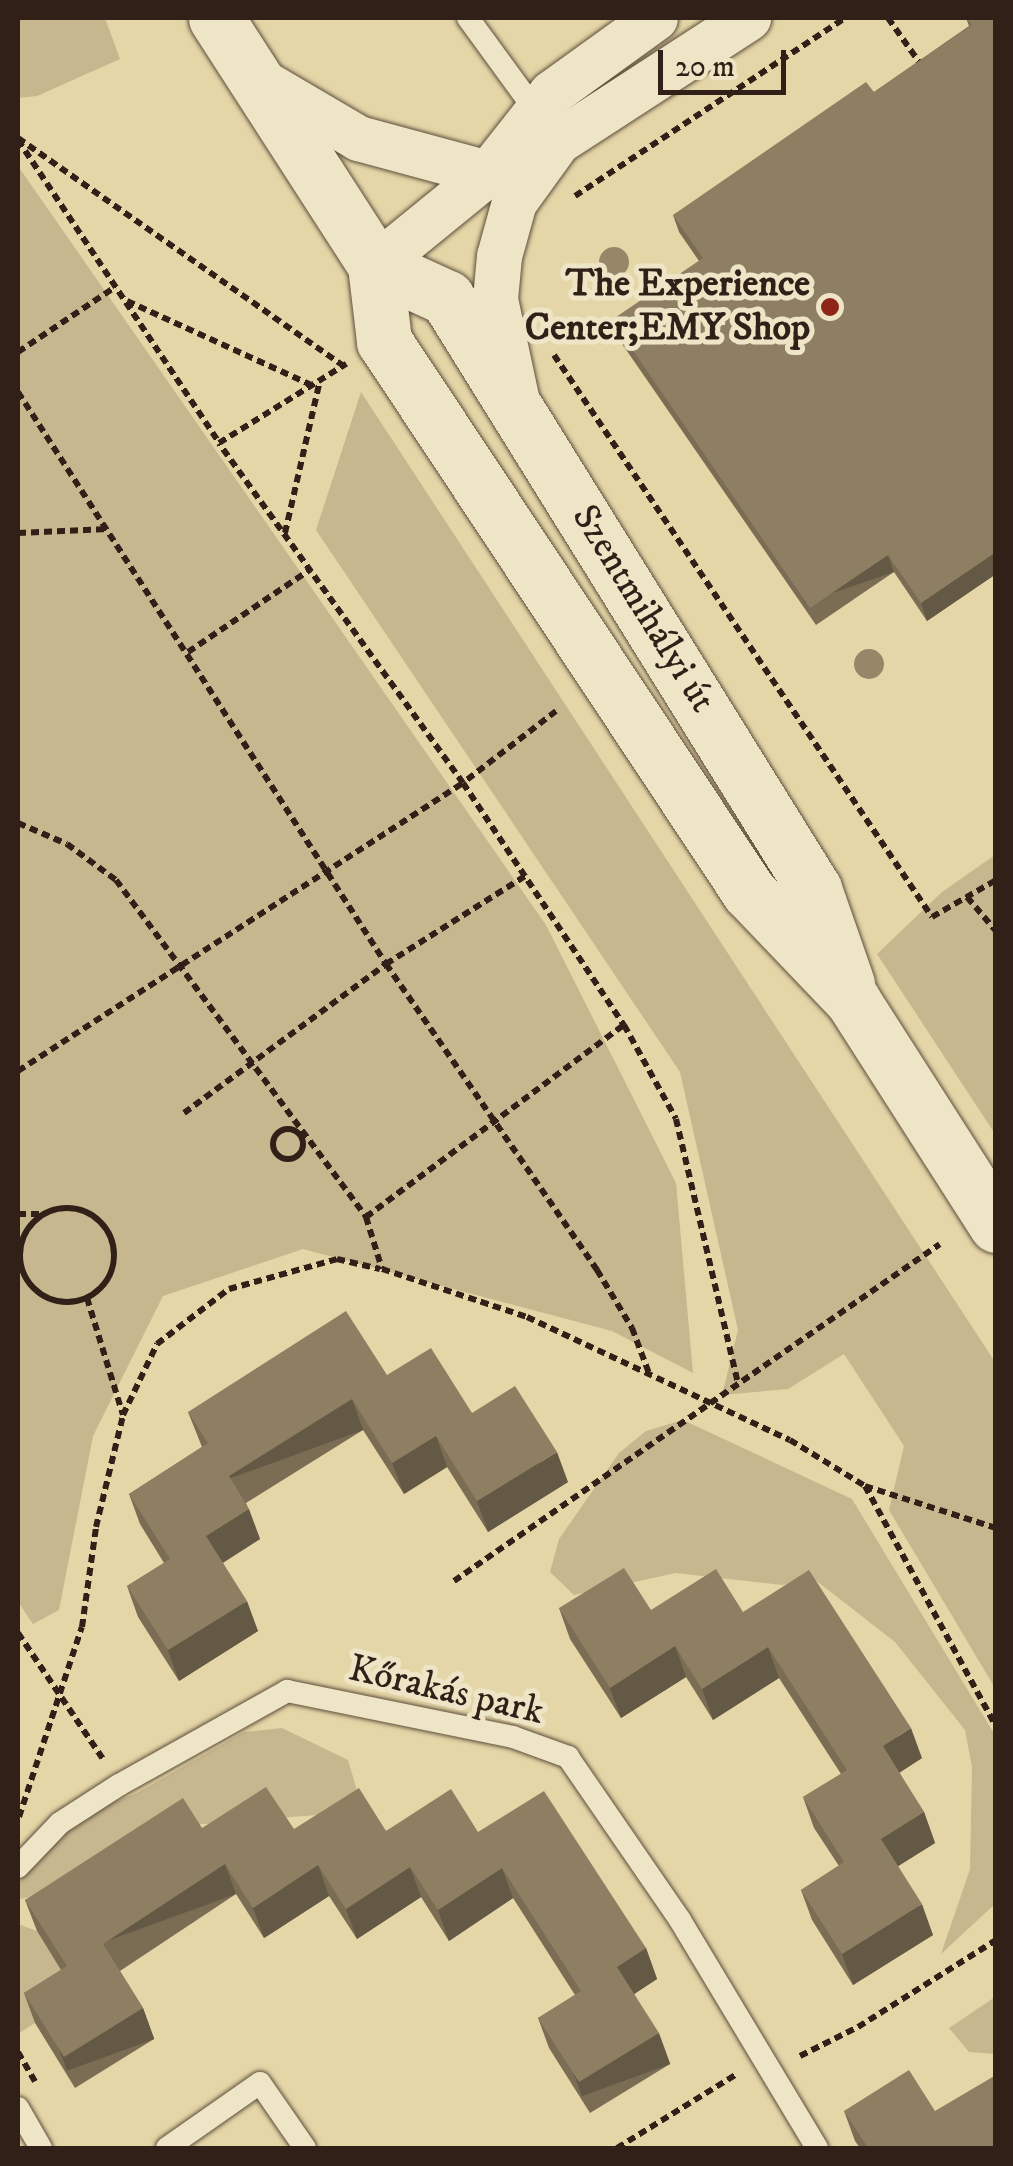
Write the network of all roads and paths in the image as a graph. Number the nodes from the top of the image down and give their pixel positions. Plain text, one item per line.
1 (216, 18) edge
2 (468, 18) edge
3 (655, 18) edge
4 (748, 18) edge
5 (844, 18) edge
6 (888, 18) edge
7 (254, 76) junction
8 (929, 76) edge
9 (546, 126) junction
10 (18, 138) edge
11 (488, 173) junction
12 (570, 200) dead end
13 (375, 265) junction
14 (116, 287) junction
15 (124, 299) junction
16 (542, 337) dead end
17 (18, 352) edge
18 (364, 354) junction
19 (316, 383) junction
20 (18, 392) edge
21 (520, 411) junction
22 (219, 443) junction
23 (108, 529) junction
24 (18, 533) edge
25 (285, 534) junction
26 (311, 569) junction
27 (188, 652) junction
28 (556, 712) dead end
29 (464, 783) junction
30 (18, 823) edge
31 (328, 871) junction
32 (527, 875) junction
33 (996, 880) edge
34 (967, 896) junction
35 (996, 931) edge
36 (184, 964) junction
37 (386, 964) junction
38 (852, 1001) junction
39 (624, 1025) junction
40 (254, 1068) junction
41 (18, 1071) edge
42 (184, 1113) dead end
43 (497, 1117) junction
44 (300, 1135) junction
45 (18, 1214) edge
46 (43, 1214) junction
47 (366, 1217) junction
48 (996, 1225) edge
49 (940, 1244) dead end
50 (382, 1269) junction
51 (88, 1298) junction
52 (650, 1377) junction
53 (738, 1384) junction
54 (708, 1403) junction
55 (123, 1416) junction
56 (865, 1486) junction
57 (996, 1528) edge
58 (454, 1580) dead end
59 (18, 1633) edge
60 (62, 1698) junction
61 (996, 1726) edge
62 (91, 1773) dead end
63 (32, 1812) dead end
64 (18, 1821) edge
65 (18, 1867) edge
66 (996, 1940) edge
67 (764, 2066) junction
68 (18, 2108) edge
69 (41, 2148) edge
70 (167, 2148) edge
71 (305, 2148) edge
72 (618, 2148) edge
73 (818, 2148) edge

1 - 7 main road, Szentmihályi út
2 - 9 lane
3 - 9 street
4 - 9 street
5 - 12 path
6 - 8 path
7 - 11 street
7 - 13 main road, Szentmihályi út
9 - 11 street
9 - 21 street
10 - 14 path
10 - 18 path
11 - 13 street
13 - 18 main road, Szentmihályi út
13 - 21 main road, Szentmihályi út
14 - 15 path
14 - 17 path
15 - 19 path
15 - 22 path
16 - 34 path
18 - 19 path
18 - 38 main road, Szentmihályi út
19 - 22 path
19 - 25 path
20 - 23 path
21 - 38 main road, Szentmihályi út
22 - 25 path
23 - 24 path
23 - 27 path
25 - 26 path
26 - 27 path
26 - 29 path
27 - 31 path
28 - 29 path
29 - 31 path
29 - 32 path
30 - 36 path
31 - 36 path
31 - 37 path
32 - 37 path
32 - 39 path
33 - 34 path
34 - 35 path
36 - 40 path
36 - 41 path
37 - 40 path
37 - 43 path
38 - 48 main road, Szentmihályi út
39 - 43 path
39 - 53 path
40 - 42 path
40 - 44 path
43 - 47 path
43 - 52 path
44 - 44 path
44 - 47 path
45 - 46 path
46 - 51 path
46 - 51 path
47 - 50 path
49 - 53 path
50 - 52 path
50 - 55 path
51 - 55 path
52 - 54 path
53 - 54 path
54 - 56 path
54 - 58 path
55 - 60 path
56 - 57 path
56 - 61 path
59 - 60 path
60 - 62 path
60 - 64 path
63 - 64 path
65 - 67 lane, Kőrakás park
66 - 67 path
67 - 72 path
67 - 73 lane, Kőrakás park
68 - 69 lane
70 - 71 lane

